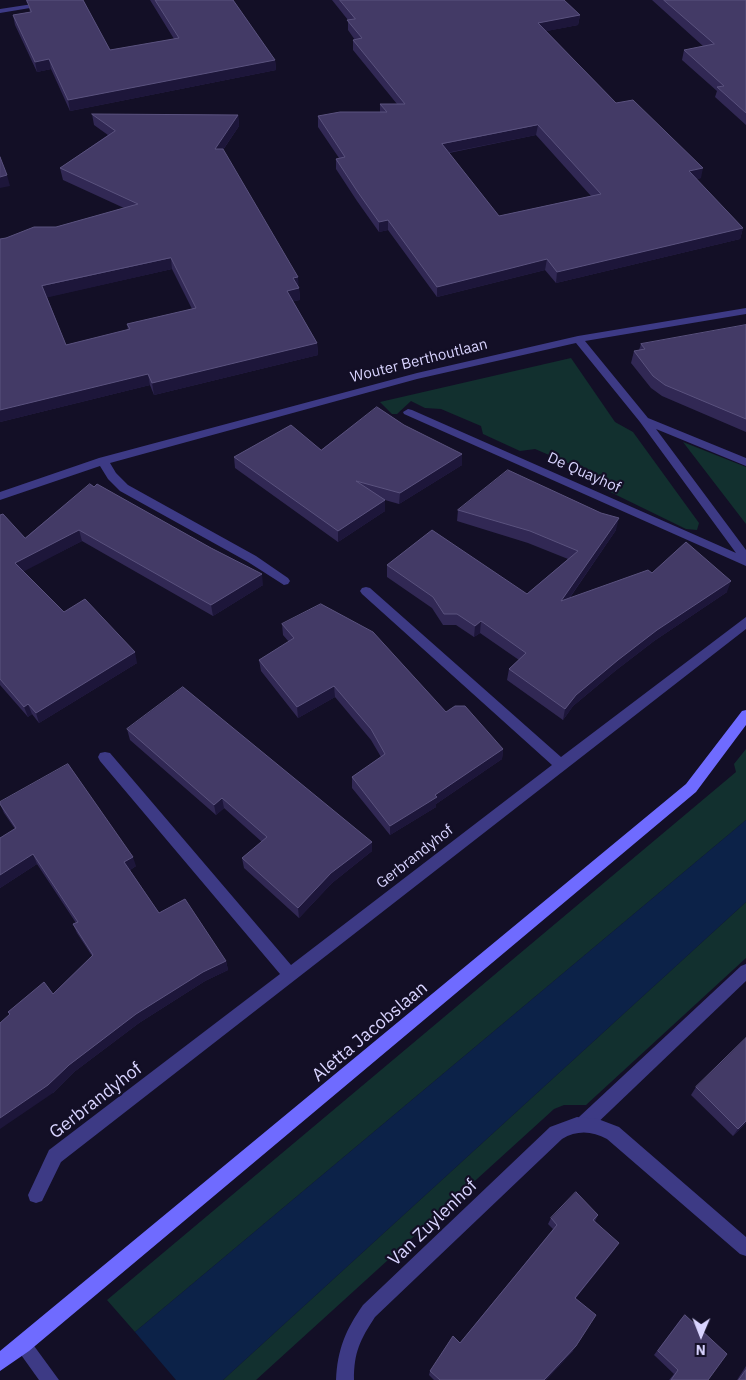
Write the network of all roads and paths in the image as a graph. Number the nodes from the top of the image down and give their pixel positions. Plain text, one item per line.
1 (74, 0) edge
2 (0, 11) edge
3 (746, 311) edge
4 (578, 339) junction
5 (408, 412) dead end
6 (644, 420) junction
7 (103, 461) junction
8 (746, 462) edge
9 (0, 496) edge
10 (746, 558) edge
11 (746, 562) edge
12 (284, 581) dead end
13 (366, 591) dead end
14 (746, 622) edge
15 (746, 715) edge
16 (105, 757) dead end
17 (560, 765) junction
18 (746, 971) edge
19 (290, 975) junction
20 (584, 1124) junction
21 (36, 1195) dead end
22 (746, 1248) edge
23 (23, 1345) junction
24 (0, 1362) edge
25 (50, 1380) edge
26 (345, 1380) edge

1 - 2 street
3 - 4 street, Wouter Berthoutlaan
4 - 6 street
4 - 7 street, Wouter Berthoutlaan
5 - 11 street, De Quayhof
6 - 8 street
6 - 10 street
7 - 9 street, Wouter Berthoutlaan
7 - 12 street
13 - 17 street
14 - 17 street, Gerbrandyhof
15 - 23 main road, Aletta Jacobslaan
16 - 19 street
17 - 19 street, Gerbrandyhof
18 - 20 street, Van Zuylenhof
19 - 21 street, Gerbrandyhof
20 - 22 street, Van Zuylenhof
20 - 26 street, Van Zuylenhof
23 - 24 main road, Aletta Jacobslaan
23 - 25 street

